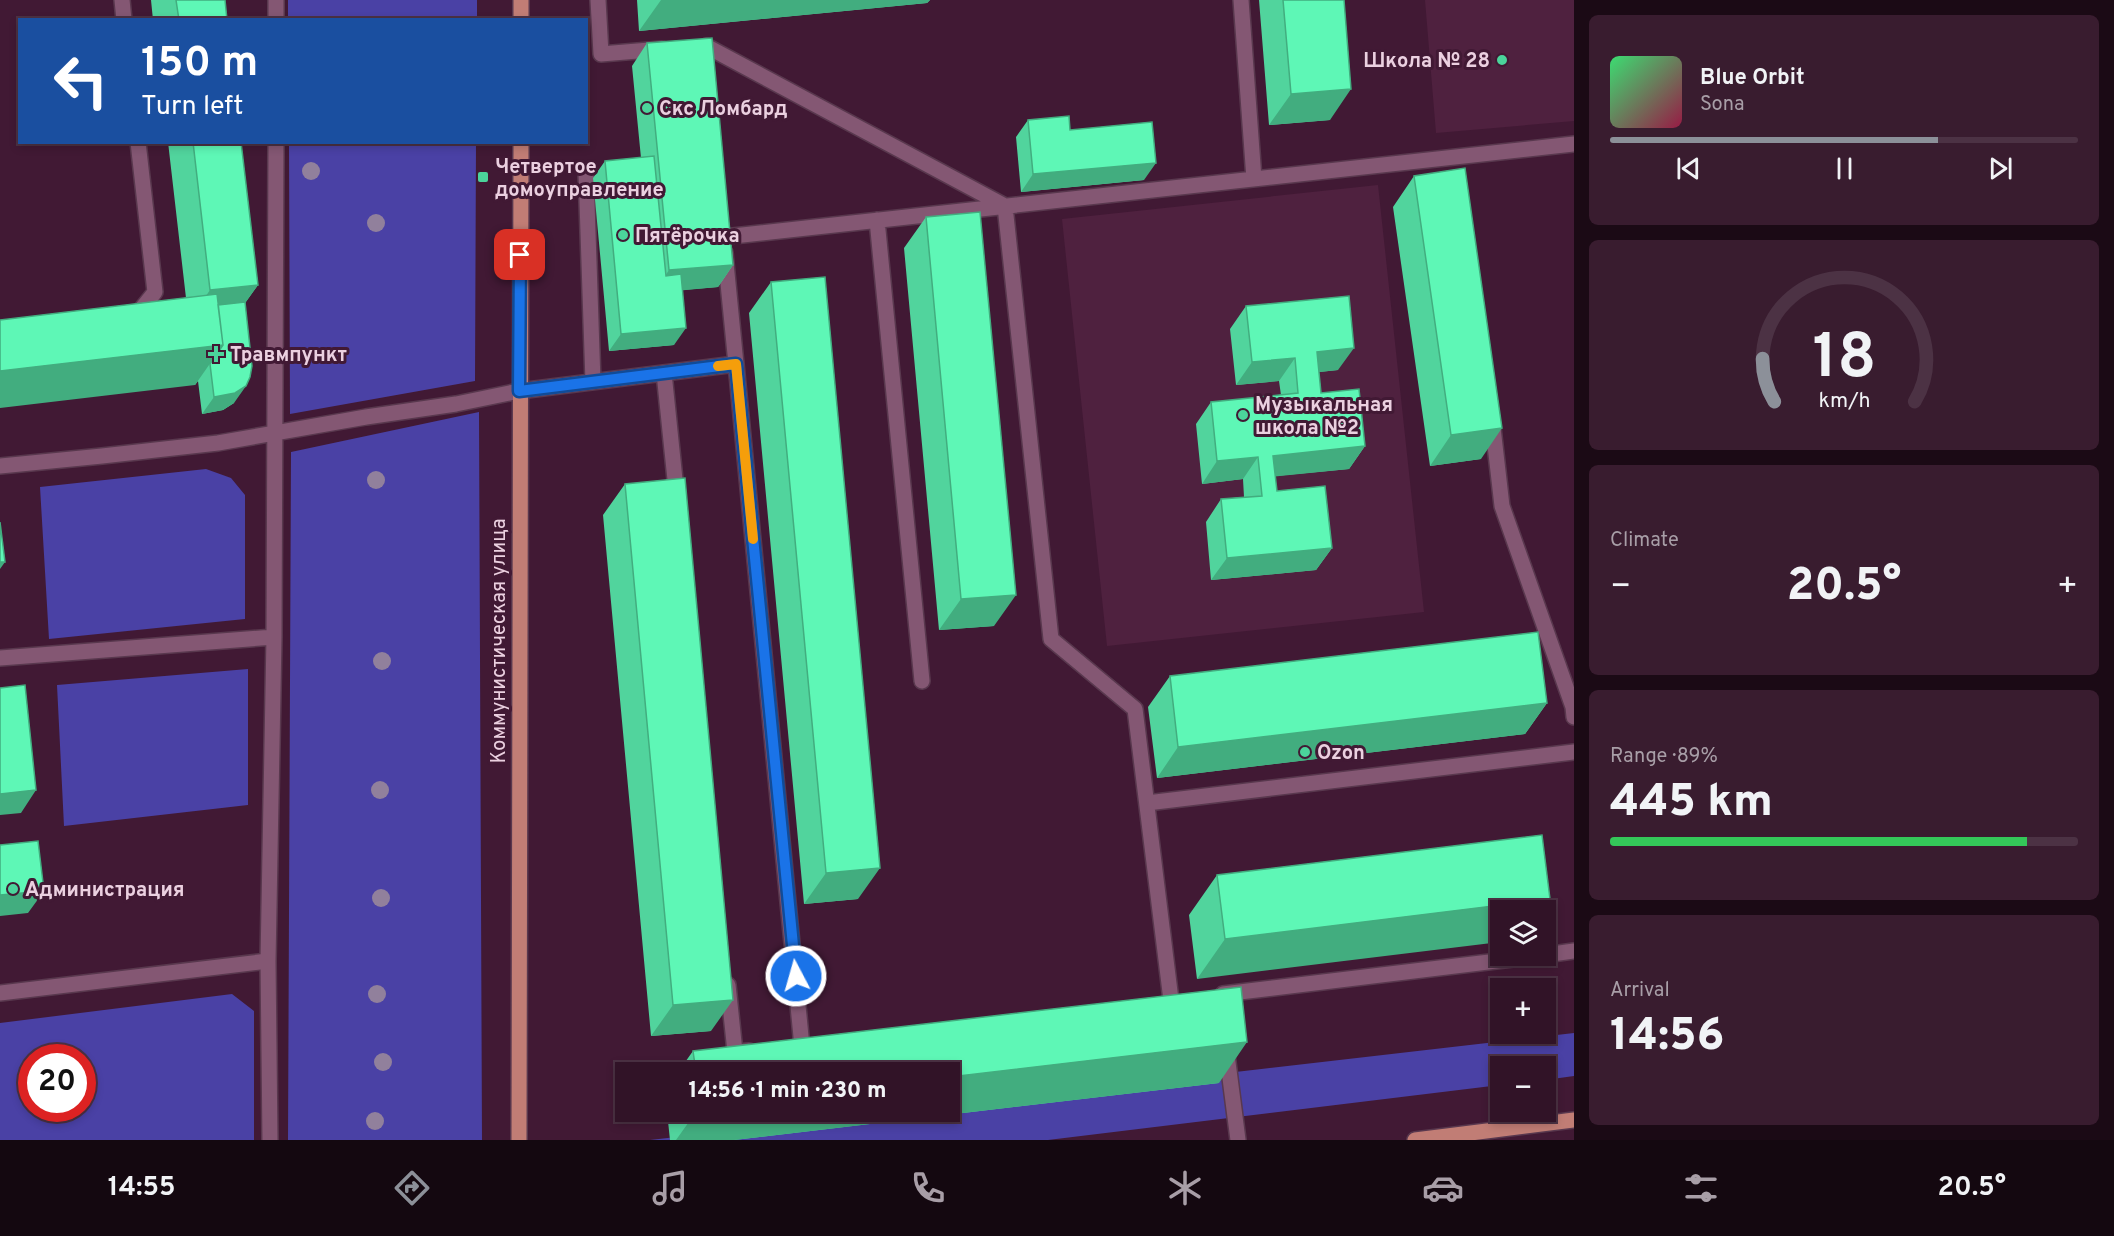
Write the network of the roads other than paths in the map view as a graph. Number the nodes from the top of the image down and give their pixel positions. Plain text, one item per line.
1 (122, 0) edge
2 (276, 0) edge
3 (521, 0) edge
4 (598, 0) edge
5 (1241, 0) edge
6 (124, 18) edge
7 (276, 18) edge
8 (521, 18) edge
9 (694, 47) junction
10 (708, 70) edge
11 (138, 144) edge
12 (276, 144) edge
13 (521, 144) edge
14 (1574, 144) edge
15 (586, 172) dead end
16 (1254, 179) junction
17 (1005, 206) junction
18 (877, 220) junction
19 (116, 314) edge
20 (736, 364) junction
21 (664, 373) junction
22 (593, 382) junction
23 (519, 391) junction
24 (1490, 401) edge
25 (274, 434) junction
26 (0, 466) edge
27 (679, 516) edge
28 (274, 637) junction
29 (0, 658) edge
30 (922, 681) dead end
31 (1574, 717) edge
32 (1574, 752) edge
33 (1147, 803) junction
34 (1574, 951) edge
35 (1556, 953) edge
36 (268, 961) junction
37 (1490, 962) edge
38 (727, 969) edge
39 (0, 993) edge
40 (1217, 998) edge
41 (1171, 1000) edge
42 (1224, 1029) edge
43 (802, 1047) edge
44 (769, 1050) edge
45 (1574, 1120) edge
46 (270, 1140) edge
47 (519, 1140) edge
48 (1238, 1140) edge
49 (1415, 1140) edge

1 - 6 street
2 - 7 street
3 - 8 main road
4 - 9 street
5 - 16 street
9 - 10 street
9 - 17 street
11 - 19 street
12 - 25 street
13 - 23 main road, Коммунистическая улица
14 - 16 street
15 - 22 street
16 - 17 street
17 - 18 street
17 - 33 street
18 - 20 street
18 - 30 street
20 - 21 street
20 - 43 street
21 - 22 street
21 - 27 street
22 - 23 street
23 - 25 street
23 - 47 main road, Коммунистическая улица
24 - 31 street
25 - 26 street
25 - 28 street
28 - 29 street
28 - 36 street
32 - 33 street
33 - 41 street
34 - 35 street
36 - 39 street
36 - 46 street
37 - 40 street
38 - 44 street
42 - 48 street
45 - 49 main road

